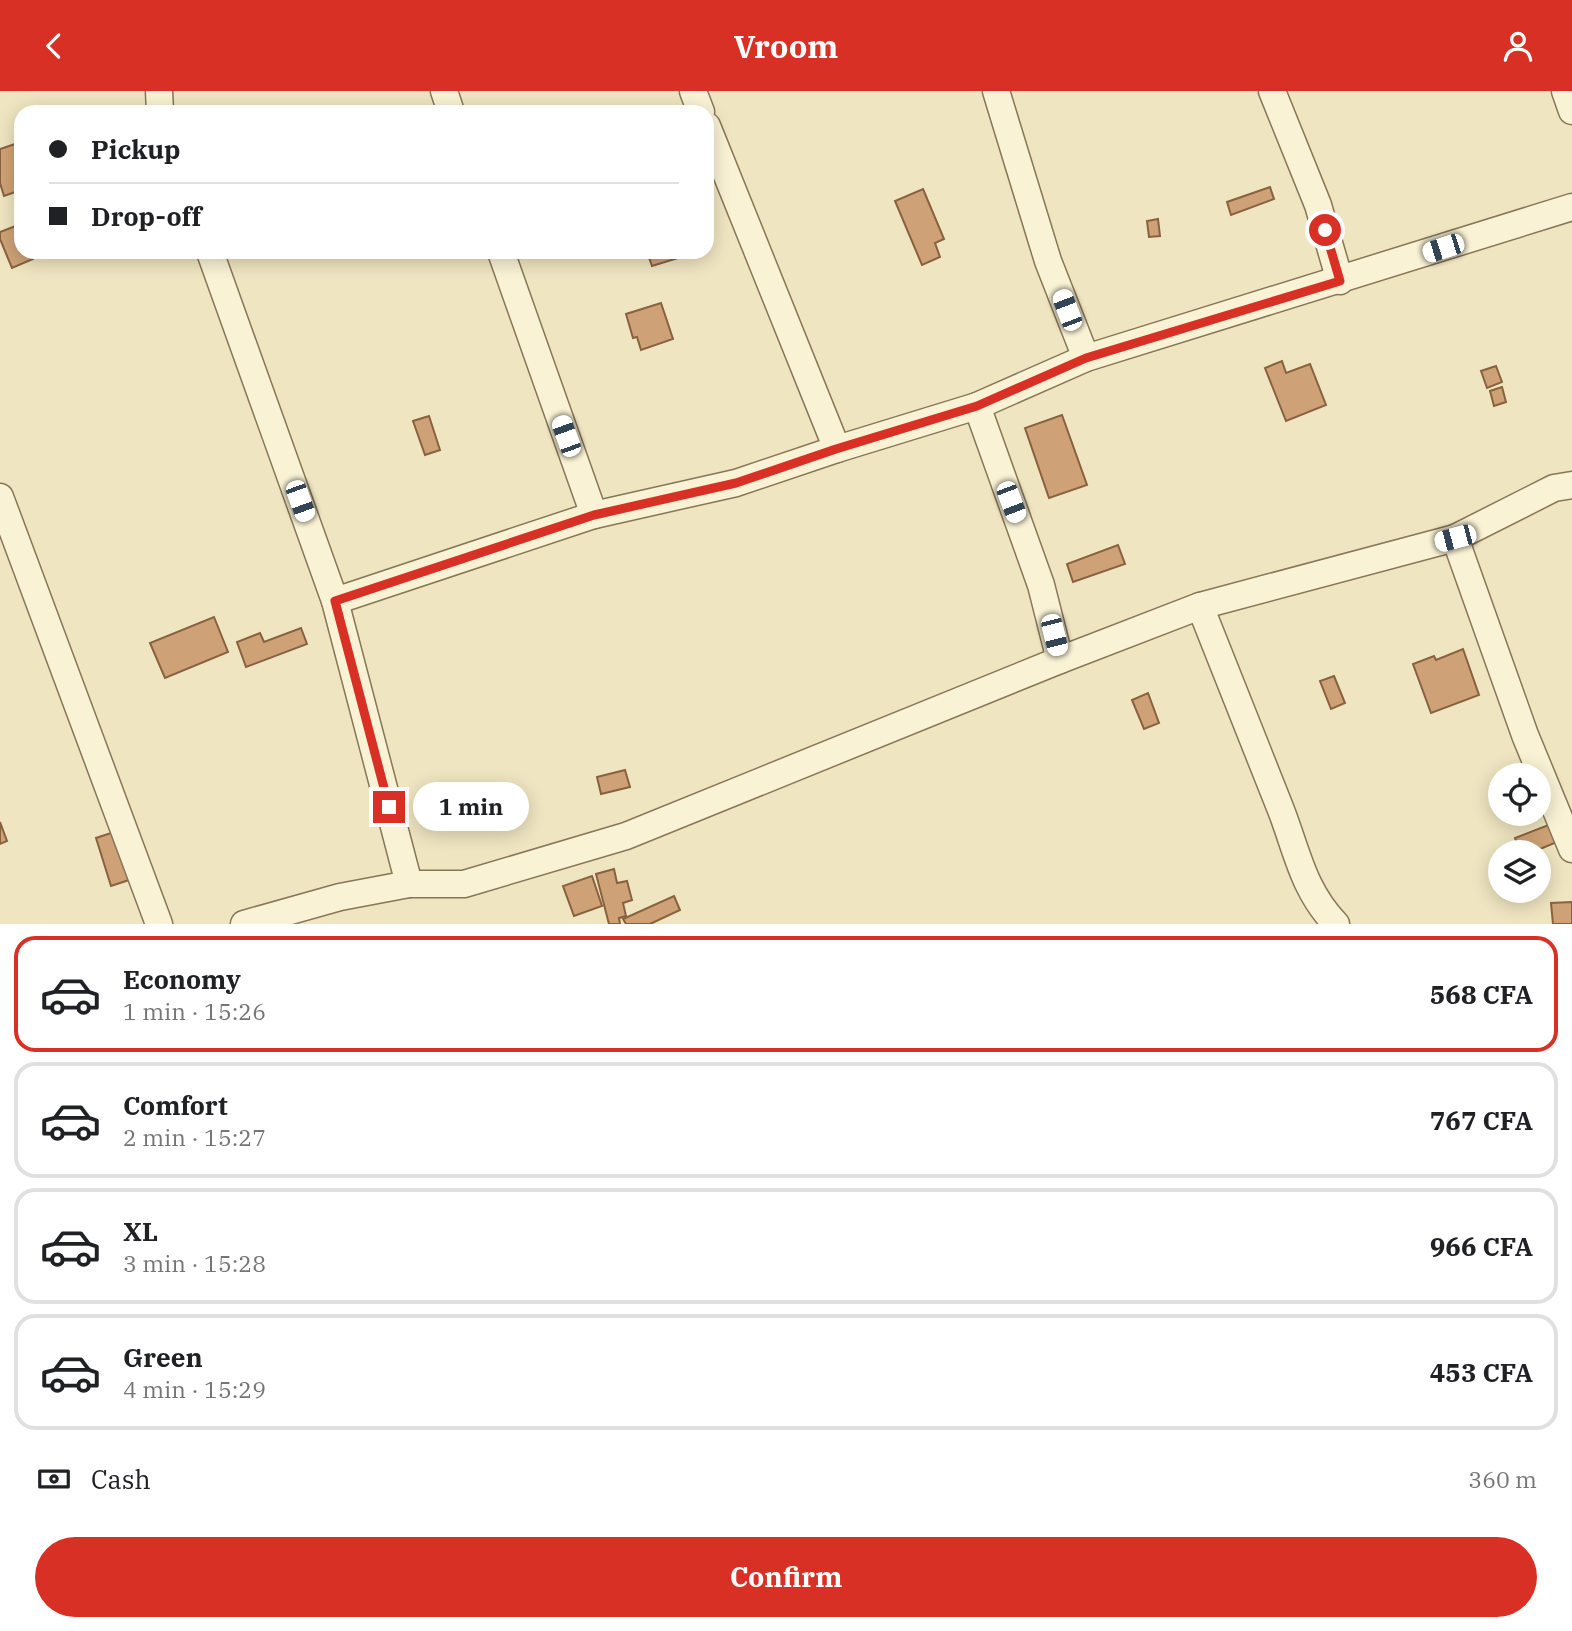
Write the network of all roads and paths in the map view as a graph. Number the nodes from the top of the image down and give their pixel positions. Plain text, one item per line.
1 (996, 91) edge
2 (1272, 91) edge
3 (1565, 91) edge
4 (1572, 111) edge
5 (714, 144) edge
6 (1572, 207) edge
7 (213, 259) edge
8 (503, 259) edge
9 (1340, 281) junction
10 (1086, 358) junction
11 (977, 406) junction
12 (836, 449) junction
13 (1572, 485) edge
14 (0, 497) edge
15 (594, 515) junction
16 (1455, 538) junction
17 (335, 601) junction
18 (1200, 606) junction
19 (1060, 660) junction
20 (1572, 849) edge
21 (409, 884) junction
22 (159, 924) edge
23 (244, 924) edge
24 (1336, 924) edge

1 - 10 street
2 - 9 street
3 - 4 street
5 - 12 street
6 - 9 street
7 - 17 street
8 - 15 street
9 - 10 street
10 - 11 street
11 - 12 street
11 - 19 street
12 - 15 street
13 - 16 street
14 - 22 street
15 - 17 street
16 - 18 street
16 - 20 street
17 - 21 street
18 - 19 street
18 - 24 street
19 - 21 street
21 - 23 street

